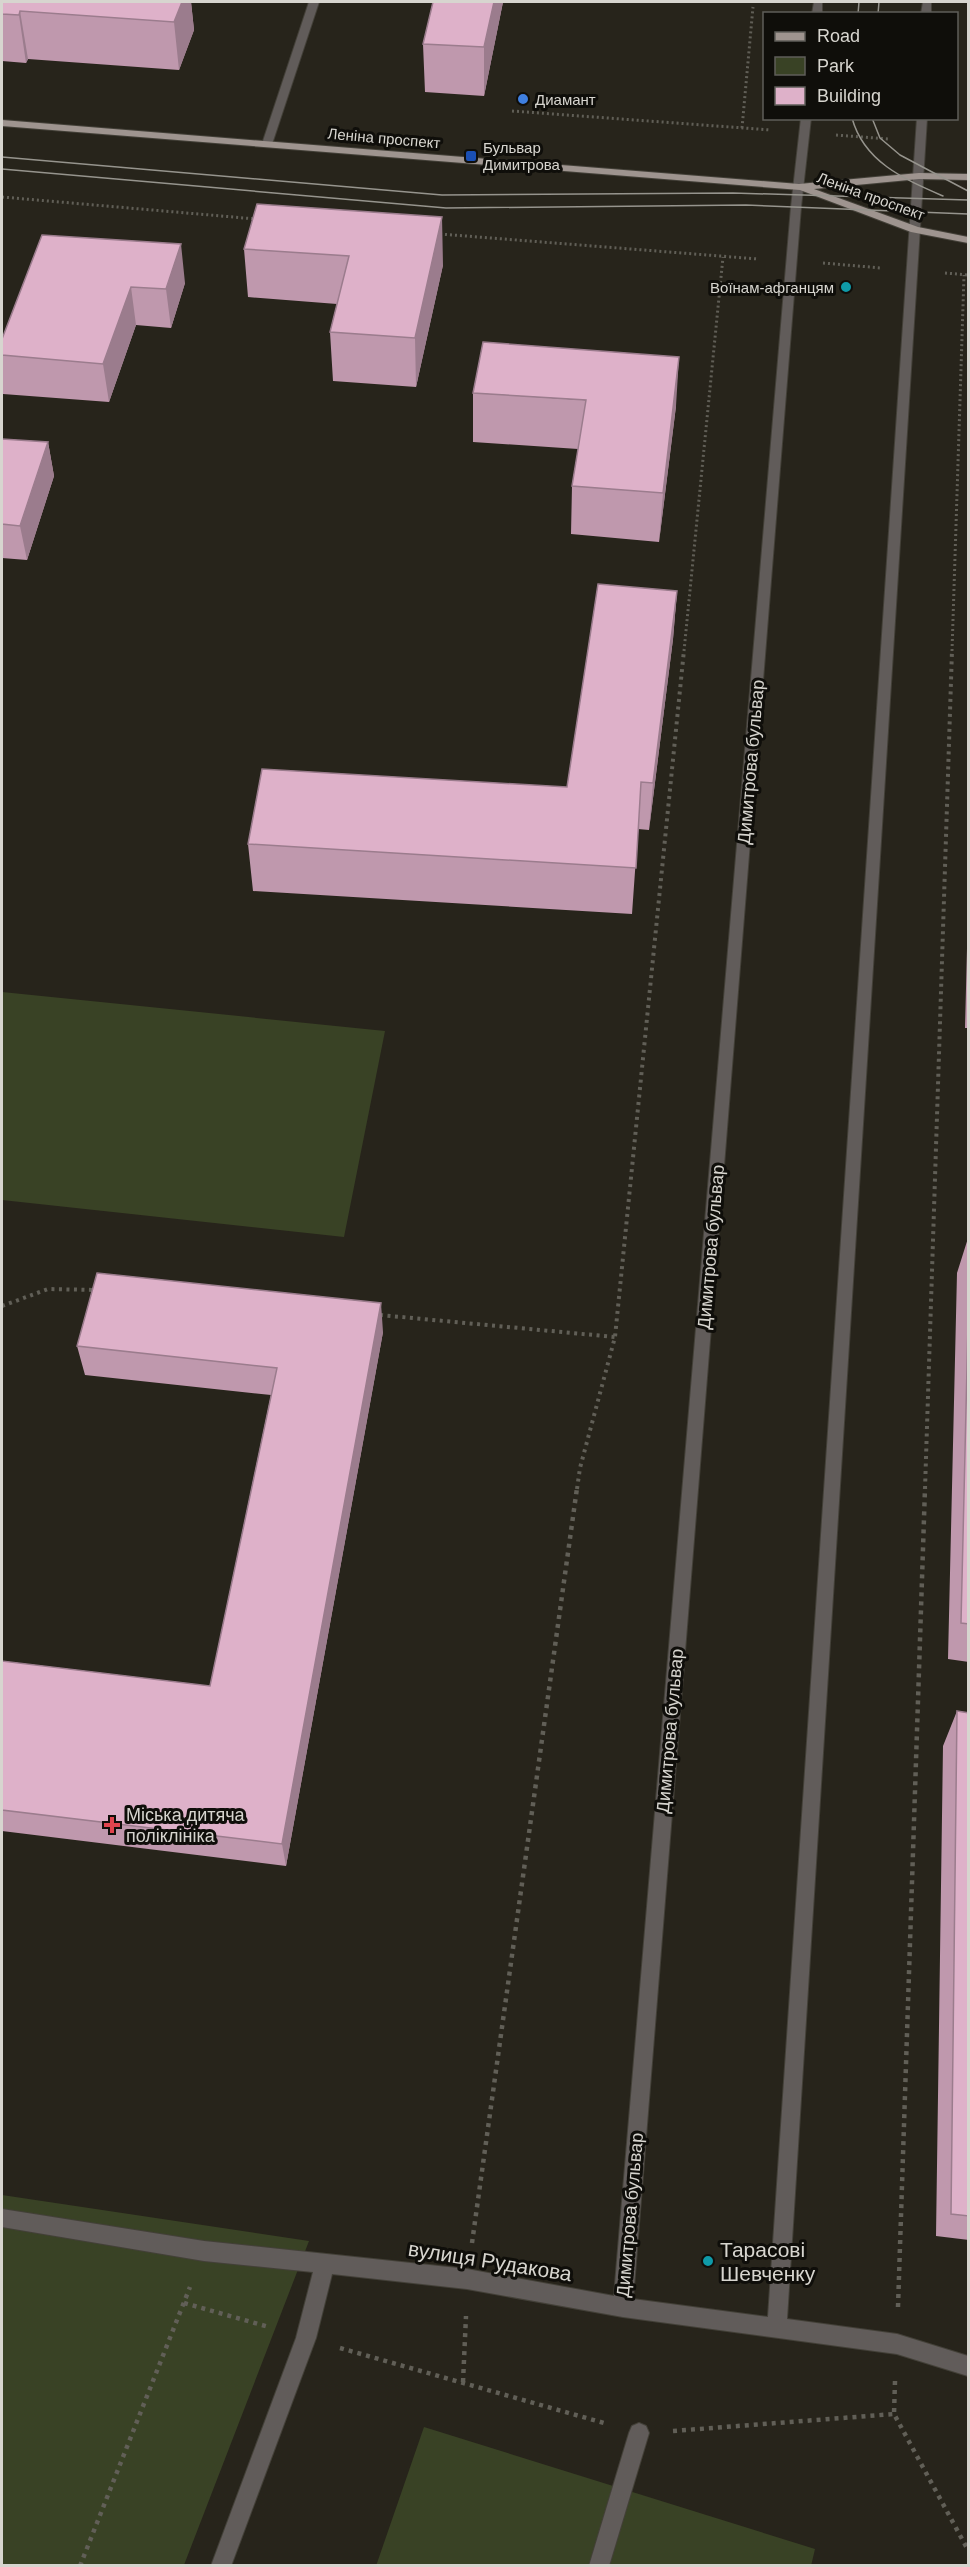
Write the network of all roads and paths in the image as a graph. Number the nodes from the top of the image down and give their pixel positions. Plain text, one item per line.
1 (314, 2) edge
2 (753, 8) dead end
3 (512, 111) dead end
4 (806, 120) edge
5 (922, 120) edge
6 (2, 123) edge
7 (742, 128) junction
8 (805, 133) junction
9 (921, 141) junction
10 (267, 144) junction
11 (919, 176) junction
12 (969, 177) edge
13 (799, 187) junction
14 (2, 197) edge
15 (262, 219) edge
16 (915, 230) junction
17 (439, 234) edge
18 (969, 240) edge
19 (723, 257) junction
20 (793, 261) junction
21 (912, 271) junction
22 (966, 275) edge
23 (108, 1290) edge
24 (2, 1306) edge
25 (379, 1315) edge
26 (615, 1337) junction
27 (2, 2218) edge
28 (204, 2251) junction
29 (325, 2264) junction
30 (467, 2279) junction
31 (184, 2303) junction
32 (622, 2307) junction
33 (777, 2327) junction
34 (306, 2338) junction
35 (897, 2344) junction
36 (969, 2366) edge
37 (463, 2382) junction
38 (894, 2414) junction
39 (639, 2433) junction
40 (969, 2550) edge
41 (80, 2565) edge
42 (221, 2565) edge
43 (599, 2565) edge

1 - 10 street
2 - 7 path
3 - 7 path
4 - 8 street, Димитрова бульвар
5 - 9 street
6 - 10 main road, Леніна проспект
7 - 8 path
8 - 9 path
8 - 13 street, Димитрова бульвар
9 - 11 street
10 - 13 main road, Леніна проспект
11 - 12 main road, Леніна проспект
11 - 13 main road, Леніна проспект
11 - 16 street
13 - 16 main road, Леніна проспект
13 - 20 street, Димитрова бульвар
14 - 15 path
16 - 18 main road, Леніна проспект
16 - 21 street
17 - 19 path
19 - 20 path
19 - 26 path
20 - 21 path
20 - 32 street, Димитрова бульвар
21 - 22 path
21 - 33 street
22 - 35 path
23 - 24 path
25 - 26 path
26 - 30 path
27 - 28 street, вулиця Рудакова
28 - 29 street, вулиця Рудакова
28 - 31 path
29 - 30 street, вулиця Рудакова
29 - 34 street
30 - 32 street, вулиця Рудакова
30 - 37 path
31 - 34 path
31 - 41 path
32 - 33 street, вулиця Рудакова
33 - 35 street, вулиця Рудакова
34 - 37 path
34 - 42 street
35 - 36 street, вулиця Рудакова
35 - 38 path
37 - 39 path
38 - 39 path
38 - 40 path
39 - 43 street

